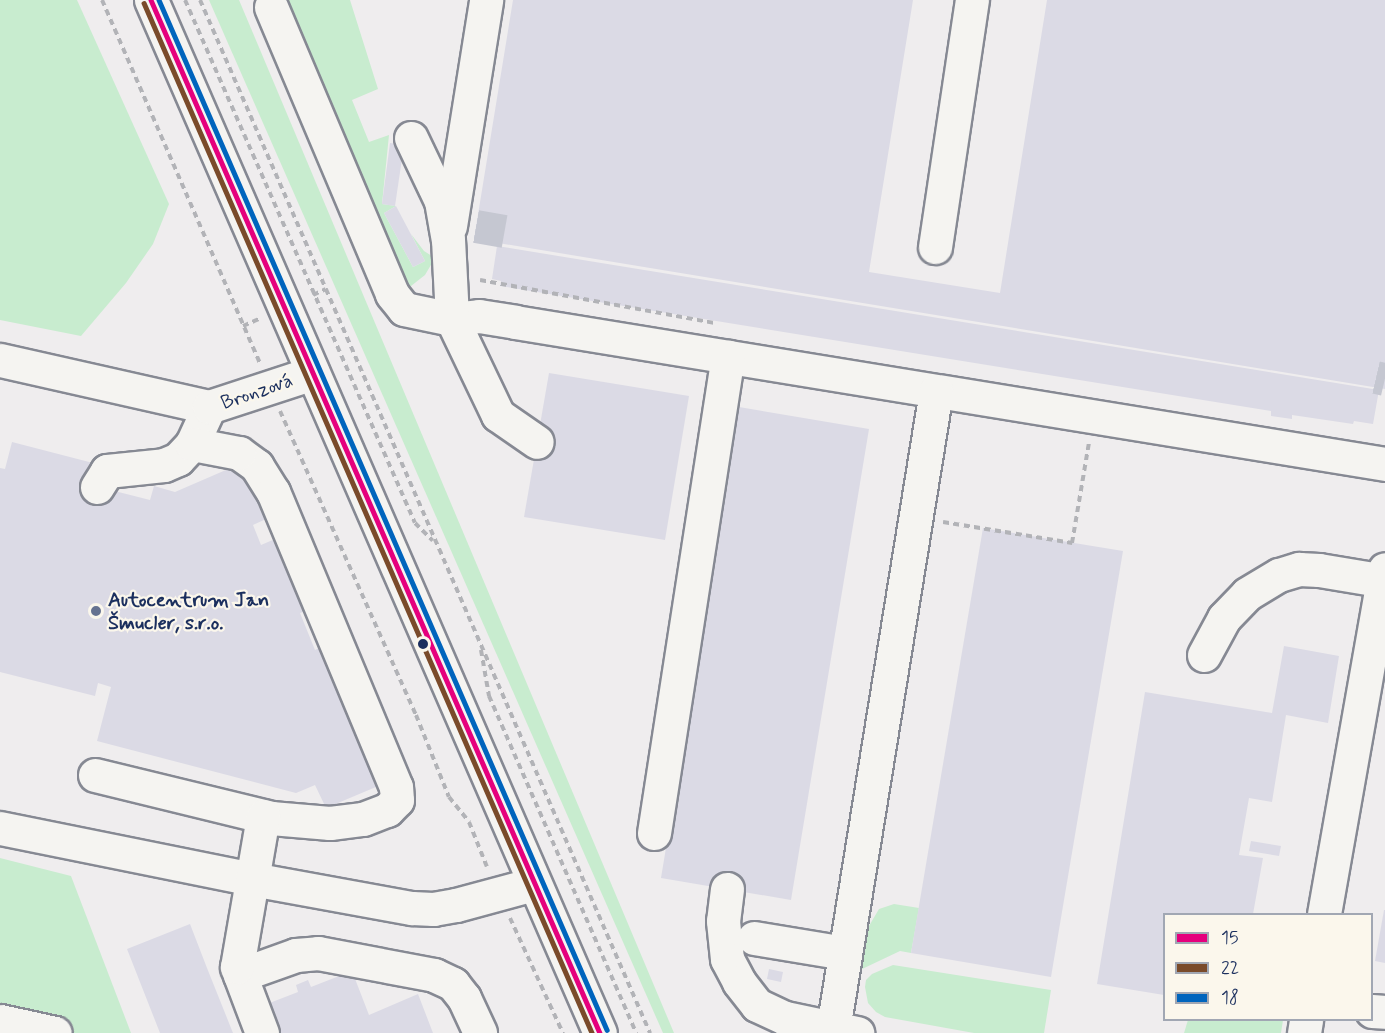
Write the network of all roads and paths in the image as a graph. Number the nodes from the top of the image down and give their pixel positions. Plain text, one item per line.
1 (102, 0) edge
2 (151, 0) edge
3 (185, 0) edge
4 (200, 0) edge
5 (486, 0) edge
6 (972, 0) edge
7 (271, 7) dead end
8 (411, 138) dead end
9 (459, 224) junction
10 (935, 248) dead end
11 (452, 320) junction
12 (728, 357) junction
13 (0, 360) edge
14 (313, 373) junction
15 (270, 387) junction
16 (936, 391) junction
17 (209, 407) junction
18 (1090, 437) dead end
19 (537, 442) dead end
20 (192, 444) junction
21 (1385, 464) edge
22 (97, 487) dead end
23 (915, 518) junction
24 (434, 542) junction
25 (1384, 577) edge
26 (479, 644) junction
27 (1204, 655) dead end
28 (95, 775) dead end
29 (263, 816) junction
30 (0, 828) edge
31 (654, 833) dead end
32 (252, 879) junction
33 (534, 884) junction
34 (727, 889) dead end
35 (498, 894) junction
36 (1324, 913) edge
37 (754, 938) dead end
38 (845, 952) junction
39 (240, 975) junction
40 (0, 1021) edge
41 (836, 1030) edge
42 (55, 1033) edge
43 (262, 1033) edge
44 (480, 1033) edge
45 (563, 1033) edge
46 (600, 1033) edge
47 (636, 1033) edge
48 (650, 1033) edge

1 - 15 path
2 - 14 street
3 - 24 path
4 - 24 path
5 - 9 street
6 - 10 street
7 - 11 street
8 - 9 street
9 - 11 street
11 - 12 street
11 - 19 street
12 - 16 street
12 - 31 street
13 - 17 street
14 - 15 street, Bronzová
14 - 33 street
15 - 17 street, Bronzová
15 - 35 path
16 - 21 street
16 - 23 street
17 - 20 street, Bronzová
18 - 23 path
20 - 22 street, Bronzová
20 - 29 street
23 - 38 street
24 - 26 path
25 - 27 street
25 - 36 street
26 - 47 path
26 - 48 path
28 - 29 street
29 - 32 street
30 - 32 street
32 - 35 street
32 - 39 street
33 - 35 street
33 - 46 street
34 - 41 street
35 - 45 path
37 - 38 street
38 - 41 street
39 - 43 street
39 - 44 street
40 - 42 street

